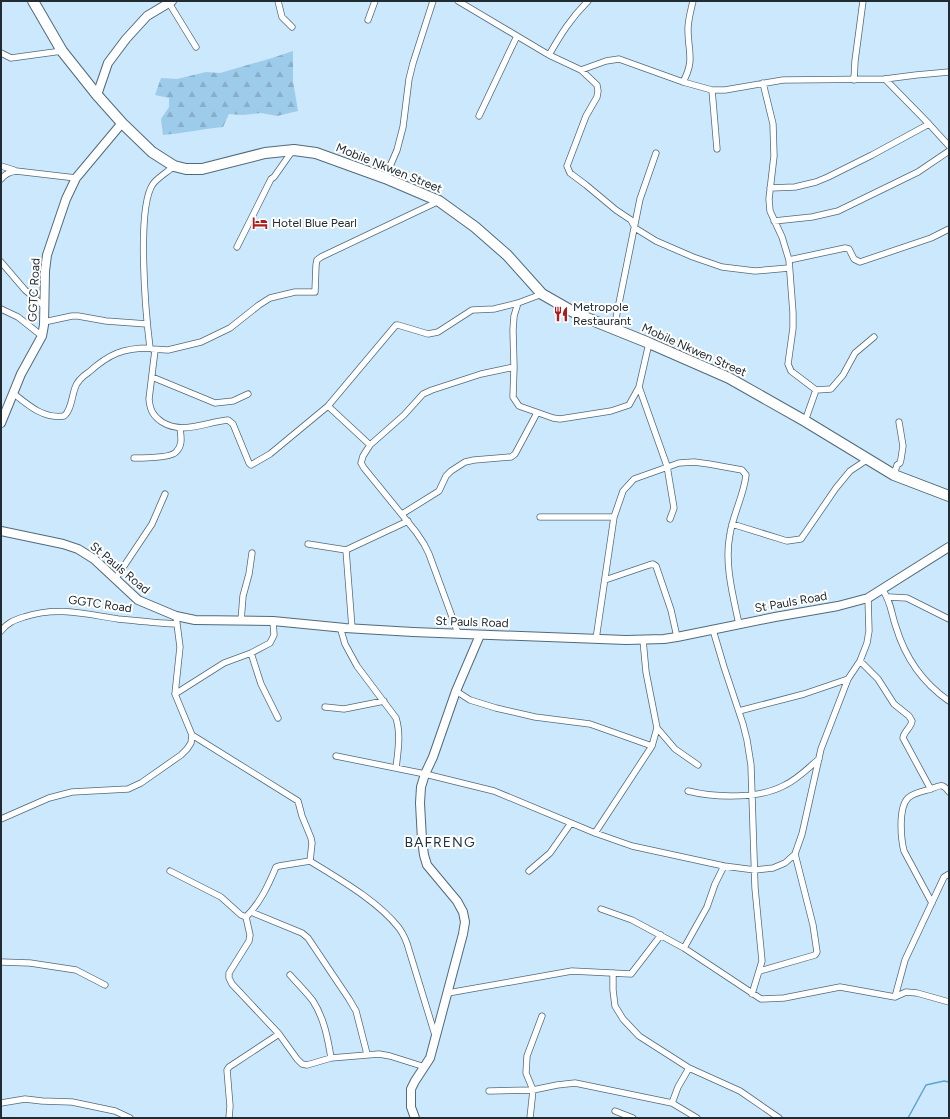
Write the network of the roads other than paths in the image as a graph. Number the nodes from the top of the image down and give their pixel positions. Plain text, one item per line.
1 (33, 1) edge
2 (42, 1) edge
3 (278, 1) edge
4 (375, 1) edge
5 (433, 1) edge
6 (458, 1) edge
7 (588, 1) edge
8 (693, 1) edge
9 (862, 1) edge
10 (171, 2) edge
11 (38, 11) junction
12 (368, 20) dead end
13 (292, 27) dead end
14 (517, 36) junction
15 (196, 47) dead end
16 (62, 51) junction
17 (1, 53) edge
18 (549, 55) junction
19 (581, 70) junction
20 (949, 72) edge
21 (884, 79) junction
22 (854, 80) junction
23 (683, 82) junction
24 (763, 83) junction
25 (712, 90) junction
26 (97, 95) junction
27 (479, 116) dead end
28 (122, 123) junction
29 (929, 124) junction
30 (949, 146) edge
31 (717, 149) dead end
32 (294, 150) junction
33 (949, 151) edge
34 (656, 153) dead end
35 (1, 166) edge
36 (174, 166) junction
37 (16, 171) junction
38 (76, 178) junction
39 (385, 178) junction
40 (1, 180) edge
41 (770, 188) junction
42 (439, 201) junction
43 (774, 221) junction
44 (635, 228) junction
45 (949, 229) edge
46 (237, 247) dead end
47 (789, 260) junction
48 (1, 262) edge
49 (789, 268) junction
50 (542, 294) junction
51 (518, 303) junction
52 (44, 307) junction
53 (1, 310) edge
54 (44, 322) junction
55 (147, 324) junction
56 (614, 328) junction
57 (42, 336) junction
58 (874, 337) dead end
59 (649, 343) junction
60 (152, 349) junction
61 (514, 367) junction
62 (152, 377) junction
63 (639, 387) junction
64 (816, 390) junction
65 (13, 393) junction
66 (248, 394) dead end
67 (328, 406) junction
68 (537, 413) junction
69 (805, 421) junction
70 (899, 422) dead end
71 (1, 423) edge
72 (180, 428) junction
73 (370, 445) junction
74 (134, 458) dead end
75 (868, 459) junction
76 (667, 466) junction
77 (894, 475) junction
78 (165, 494) dead end
79 (949, 496) edge
80 (402, 514) junction
81 (540, 517) dead end
82 (614, 517) junction
83 (670, 519) dead end
84 (408, 522) junction
85 (732, 524) junction
86 (1, 531) edge
87 (308, 544) dead end
88 (949, 547) edge
89 (346, 550) junction
90 (252, 553) dead end
91 (116, 578) junction
92 (605, 580) junction
93 (882, 589) junction
94 (889, 597) junction
95 (868, 598) junction
96 (949, 619) edge
97 (177, 620) junction
98 (241, 621) junction
99 (273, 621) junction
100 (739, 624) junction
101 (340, 627) junction
102 (352, 628) junction
103 (713, 630) junction
104 (1, 631) edge
105 (458, 633) junction
106 (480, 635) junction
107 (677, 637) junction
108 (596, 639) junction
109 (643, 640) junction
110 (251, 653) junction
111 (860, 661) junction
112 (848, 679) junction
113 (456, 691) junction
114 (176, 694) junction
115 (384, 701) junction
116 (949, 701) edge
117 (325, 707) dead end
118 (739, 711) junction
119 (278, 718) dead end
120 (658, 728) junction
121 (192, 735) junction
122 (652, 746) junction
123 (336, 756) dead end
124 (819, 758) junction
125 (698, 765) dead end
126 (396, 768) junction
127 (425, 774) junction
128 (931, 789) junction
129 (688, 791) dead end
130 (949, 792) edge
131 (752, 795) junction
132 (1, 819) edge
133 (571, 823) junction
134 (595, 833) junction
135 (795, 854) junction
136 (310, 861) junction
137 (724, 866) junction
138 (755, 870) junction
139 (170, 871) dead end
140 (529, 871) dead end
141 (949, 874) edge
142 (932, 903) junction
143 (601, 909) dead end
144 (251, 912) junction
145 (246, 917) junction
146 (661, 935) junction
147 (684, 948) junction
148 (1, 962) edge
149 (760, 971) junction
150 (613, 973) junction
151 (290, 975) dead end
152 (105, 986) dead end
153 (448, 993) junction
154 (752, 994) junction
155 (895, 997) junction
156 (949, 1002) edge
157 (542, 1016) dead end
158 (278, 1034) junction
159 (436, 1036) junction
160 (367, 1054) junction
161 (331, 1058) junction
162 (425, 1067) junction
163 (689, 1068) junction
164 (533, 1090) junction
165 (489, 1092) dead end
166 (672, 1103) junction
167 (1, 1104) edge
168 (615, 1112) dead end
169 (130, 1118) edge
170 (228, 1118) edge
171 (415, 1118) edge
172 (530, 1118) edge
173 (633, 1118) edge
174 (697, 1118) edge
175 (779, 1118) edge

1 - 11 highway, Mobile Nkwen Street
2 - 11 street
3 - 13 street
4 - 12 street
5 - 39 street
6 - 14 street
7 - 18 street
8 - 23 street
9 - 22 street
10 - 15 street
10 - 26 street
11 - 16 highway, Mobile Nkwen Street
14 - 18 street
14 - 27 street
16 - 17 street
16 - 26 highway, Mobile Nkwen Street
18 - 19 street
19 - 23 street
19 - 44 street
20 - 21 street
21 - 22 street
21 - 29 street
22 - 24 street
23 - 25 street
24 - 25 street
24 - 41 street
25 - 31 street
26 - 28 highway, Mobile Nkwen Street
28 - 36 highway, Mobile Nkwen Street
28 - 38 street, GGTC Road
29 - 30 street
29 - 41 street
32 - 36 highway, Mobile Nkwen Street
32 - 39 highway, Mobile Nkwen Street
32 - 46 street
33 - 43 street
34 - 44 street
35 - 37 street
36 - 55 street
37 - 38 street
37 - 40 street
38 - 52 street, GGTC Road
39 - 42 highway, Mobile Nkwen Street
41 - 43 street
42 - 50 highway, Mobile Nkwen Street
42 - 60 street
43 - 47 street
44 - 49 street
44 - 56 street
45 - 47 street
47 - 49 street
48 - 52 street
49 - 64 street
50 - 51 street
50 - 56 highway, Mobile Nkwen Street
51 - 61 street
51 - 67 street
52 - 54 street, GGTC Road
53 - 57 street
54 - 55 street
54 - 57 street, GGTC Road
55 - 60 street
56 - 59 highway, Mobile Nkwen Street
57 - 65 street, GGTC Road
58 - 64 street
59 - 63 street
59 - 69 highway, Mobile Nkwen Street
60 - 62 street
60 - 65 street
61 - 68 street
61 - 73 street
62 - 66 street
62 - 72 street
63 - 68 street
63 - 76 street
64 - 69 street
65 - 71 street, GGTC Road
67 - 72 street
67 - 73 street
68 - 80 street
69 - 75 highway, Mobile Nkwen Street
70 - 77 street
72 - 74 street
73 - 80 street
75 - 77 highway, Mobile Nkwen Street
75 - 85 street
76 - 82 street
76 - 83 street
76 - 85 street
77 - 79 highway, Mobile Nkwen Street
78 - 91 street
80 - 84 street
81 - 82 street
82 - 92 street
84 - 89 street
84 - 105 street
85 - 100 street
86 - 91 street, St Pauls Road
87 - 89 street
88 - 93 street, St Pauls Road
89 - 102 street
90 - 98 street
91 - 97 street, St Pauls Road
92 - 107 street
92 - 108 street
93 - 94 street
93 - 95 street, St Pauls Road
94 - 96 street
94 - 116 street
95 - 100 street, St Pauls Road
95 - 111 street
97 - 98 street, St Pauls Road
97 - 104 street, GGTC Road
97 - 114 street
98 - 99 street, St Pauls Road
99 - 101 street, St Pauls Road
99 - 110 street
100 - 103 street, St Pauls Road
101 - 102 street, St Pauls Road
101 - 115 street
102 - 105 street, St Pauls Road
103 - 107 street, St Pauls Road
103 - 118 street
105 - 106 street, St Pauls Road
106 - 108 street, St Pauls Road
106 - 113 street
107 - 109 street, St Pauls Road
108 - 109 street, St Pauls Road
109 - 120 street
110 - 114 street
110 - 119 street
111 - 112 street
111 - 128 street
112 - 118 street
112 - 124 street
113 - 122 street
113 - 127 street
114 - 121 street
115 - 117 street
115 - 126 street
118 - 131 street
120 - 122 street
120 - 125 street
121 - 132 street
121 - 136 street
122 - 134 street
123 - 126 street
124 - 131 street
124 - 135 street
126 - 127 street
127 - 133 street
127 - 153 street
128 - 130 street
128 - 142 street
129 - 131 street
131 - 138 street
133 - 134 street
133 - 140 street
134 - 137 street
135 - 138 street
135 - 149 street
136 - 144 street
136 - 159 street
137 - 138 street
137 - 147 street
138 - 149 street
139 - 145 street
141 - 142 street
142 - 155 street
143 - 146 street
144 - 145 street
144 - 160 street
145 - 158 street
146 - 147 street
146 - 150 street
147 - 154 street
148 - 152 street
149 - 154 street
150 - 153 street
150 - 163 street
151 - 161 street
153 - 159 street
154 - 155 street
155 - 156 street
157 - 164 street
158 - 161 street
158 - 170 street
159 - 162 street
160 - 161 street
160 - 162 street
162 - 171 street
163 - 166 street
163 - 175 street
164 - 165 street
164 - 166 street
164 - 172 street
166 - 174 street
167 - 169 street
168 - 173 street

